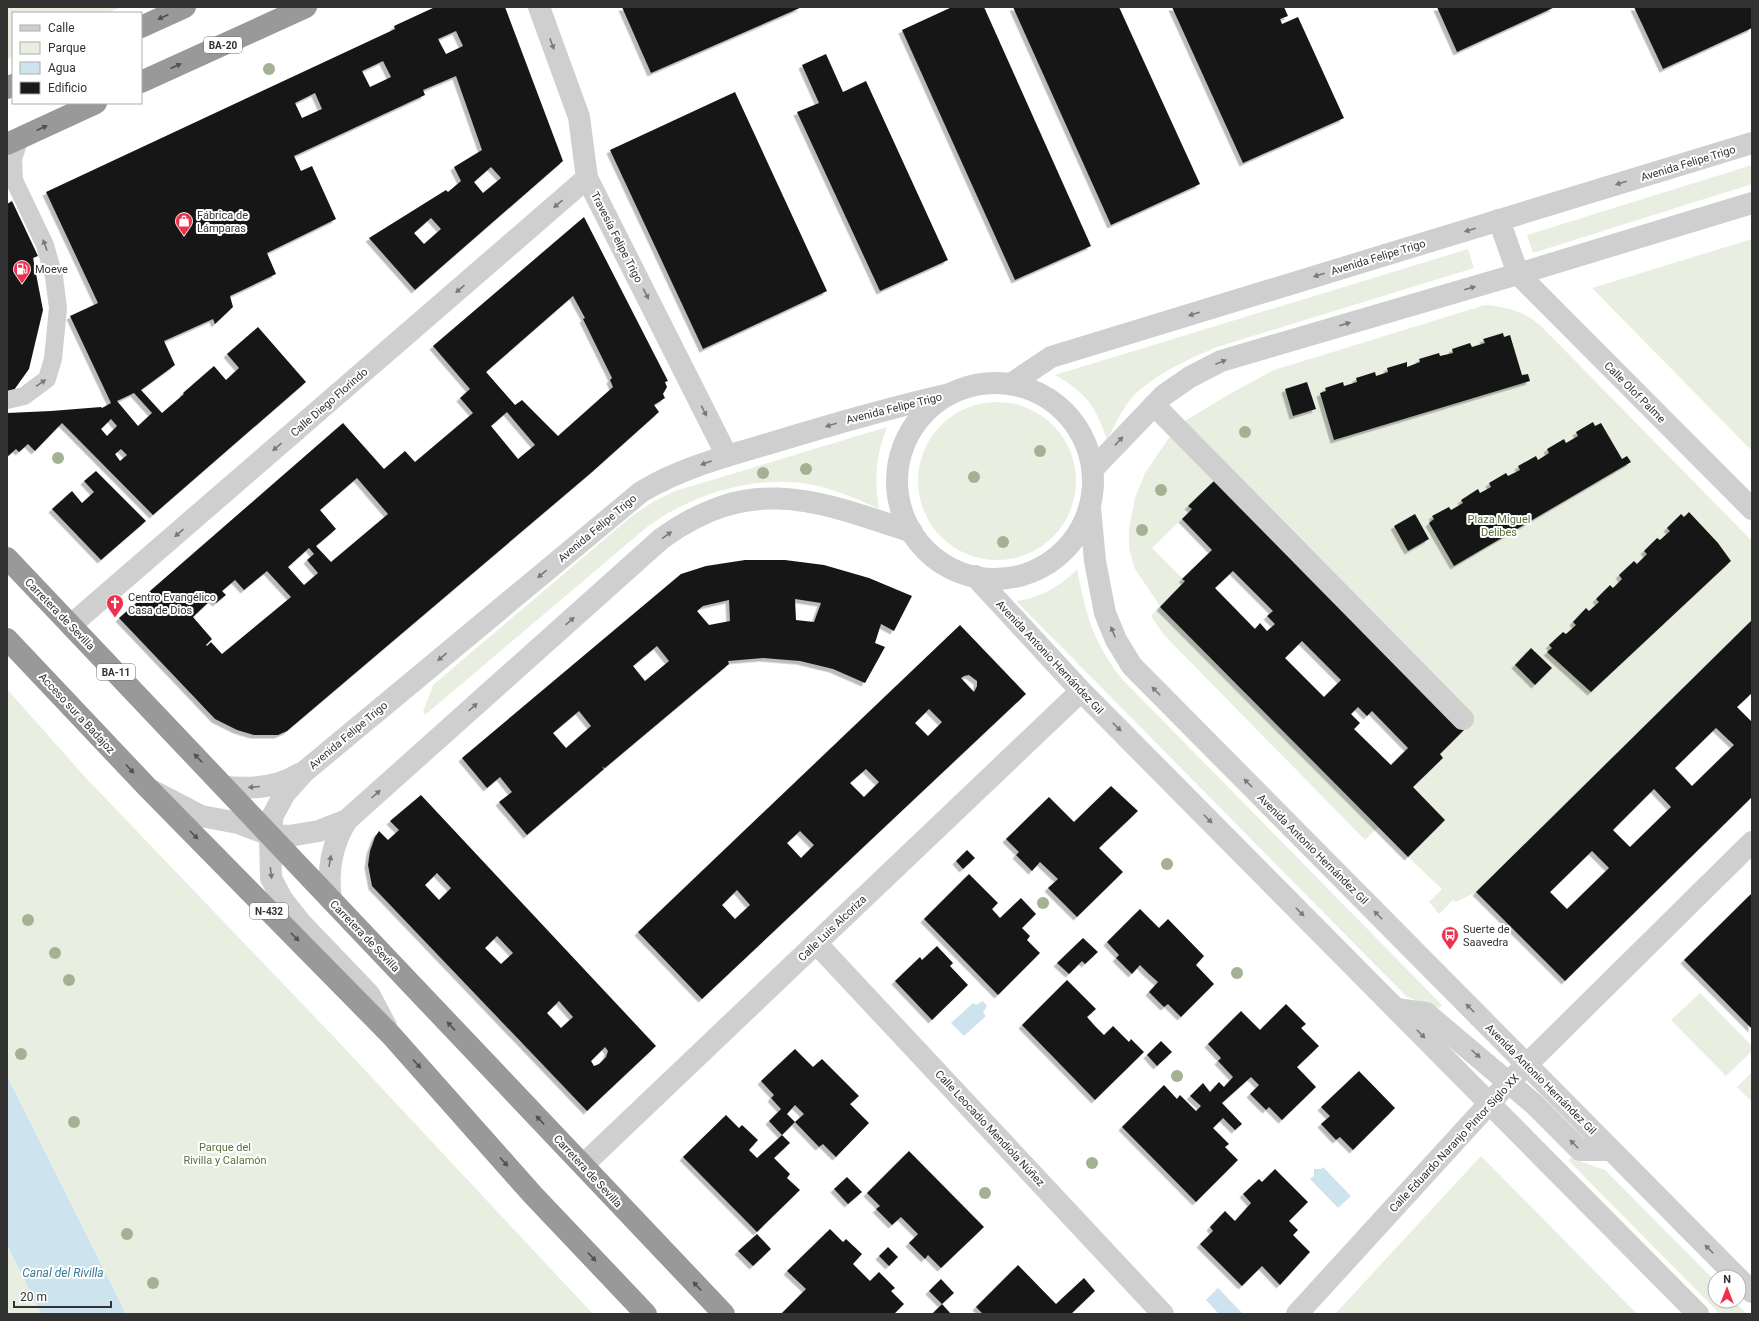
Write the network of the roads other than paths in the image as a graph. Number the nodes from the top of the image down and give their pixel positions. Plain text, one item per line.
1 (185, 7) edge
2 (306, 7) edge
3 (539, 7) edge
4 (142, 27) edge
5 (142, 82) edge
6 (94, 104) edge
7 (13, 141) edge
8 (1752, 143) edge
9 (587, 178) junction
10 (1752, 203) edge
11 (1499, 220) junction
12 (1518, 274) junction
13 (1011, 384) junction
14 (950, 394) junction
15 (7, 400) edge
16 (1154, 405) junction
17 (727, 456) junction
18 (1093, 469) junction
19 (1090, 508) junction
20 (1752, 509) edge
21 (912, 532) junction
22 (7, 558) edge
23 (975, 576) junction
24 (71, 625) junction
25 (7, 639) edge
26 (1081, 691) junction
27 (1463, 720) dead end
28 (304, 772) junction
29 (147, 787) junction
30 (224, 787) junction
31 (347, 820) junction
32 (270, 834) junction
33 (1752, 842) edge
34 (331, 900) junction
35 (816, 943) junction
36 (1396, 1009) junction
37 (391, 1035) junction
38 (1527, 1065) junction
39 (1508, 1084) junction
40 (1490, 1104) junction
41 (1610, 1150) junction
42 (583, 1165) junction
43 (1729, 1269) edge
44 (646, 1314) edge
45 (724, 1314) edge
46 (1163, 1314) edge
47 (1297, 1314) edge
48 (1698, 1314) edge

1 -> 4 highway
5 -> 2 highway, BA-20
3 -> 9 street, Travesía Felipe Trigo
7 -> 6 highway
15 -> 7 lane
8 -> 11 street, Avenida Felipe Trigo
9 -> 17 street, Travesía Felipe Trigo
9 -> 24 street, Calle Diego Florindo
10 - 12 street
11 - 12 street
11 -> 13 street, Avenida Felipe Trigo
16 -> 12 street
12 - 20 street, Calle Olof Palme
13 - 14 street
13 - 18 street
14 -> 17 street, Avenida Felipe Trigo
14 - 21 street
18 -> 16 street
16 - 27 street
17 -> 28 street, Avenida Felipe Trigo
18 - 19 street
19 - 23 street
38 -> 19 street, Avenida Antonio Hernández Gil
21 - 23 street
31 -> 21 street
22 - 24 highway, Carretera de Sevilla / BA-11
23 - 26 street, Avenida Antonio Hernández Gil
30 -> 24 highway, Carretera de Sevilla / BA-11
25 -> 29 highway, Acceso sur a Badajoz / N-432
26 - 35 street, Calle Luis Alcoriza
26 -> 36 street, Avenida Antonio Hernández Gil
28 -> 30 street, Avenida Felipe Trigo
28 - 32 street, Avenida Felipe Trigo
29 - 32 street
29 -> 37 highway, N-432
30 - 32 highway, Carretera de Sevilla
31 - 32 street
34 -> 31 street
32 - 34 highway, Carretera de Sevilla
32 -> 37 street, Avenida Felipe Trigo
33 - 38 street, Calle Eduardo Naranjo Pintor Siglo XX
42 -> 34 highway, Carretera de Sevilla
35 - 42 street, Calle Luis Alcoriza
35 - 46 street, Calle Leocadio Mendiola Núñez
36 -> 39 street, Avenida Antonio Hernández Gil
36 -> 40 street, Avenida Antonio Hernández Gil
37 -> 44 highway
38 - 39 street, Calle Eduardo Naranjo Pintor Siglo XX
38 - 41 street, Avenida Antonio Hernández Gil
39 - 40 street, Calle Eduardo Naranjo Pintor Siglo XX
41 -> 39 street, Avenida Antonio Hernández Gil
40 - 47 street, Calle Eduardo Naranjo Pintor Siglo XX
40 - 48 street, Avenida Antonio Hernández Gil
43 -> 41 street, Avenida Antonio Hernández Gil
45 -> 42 highway, Carretera de Sevilla

